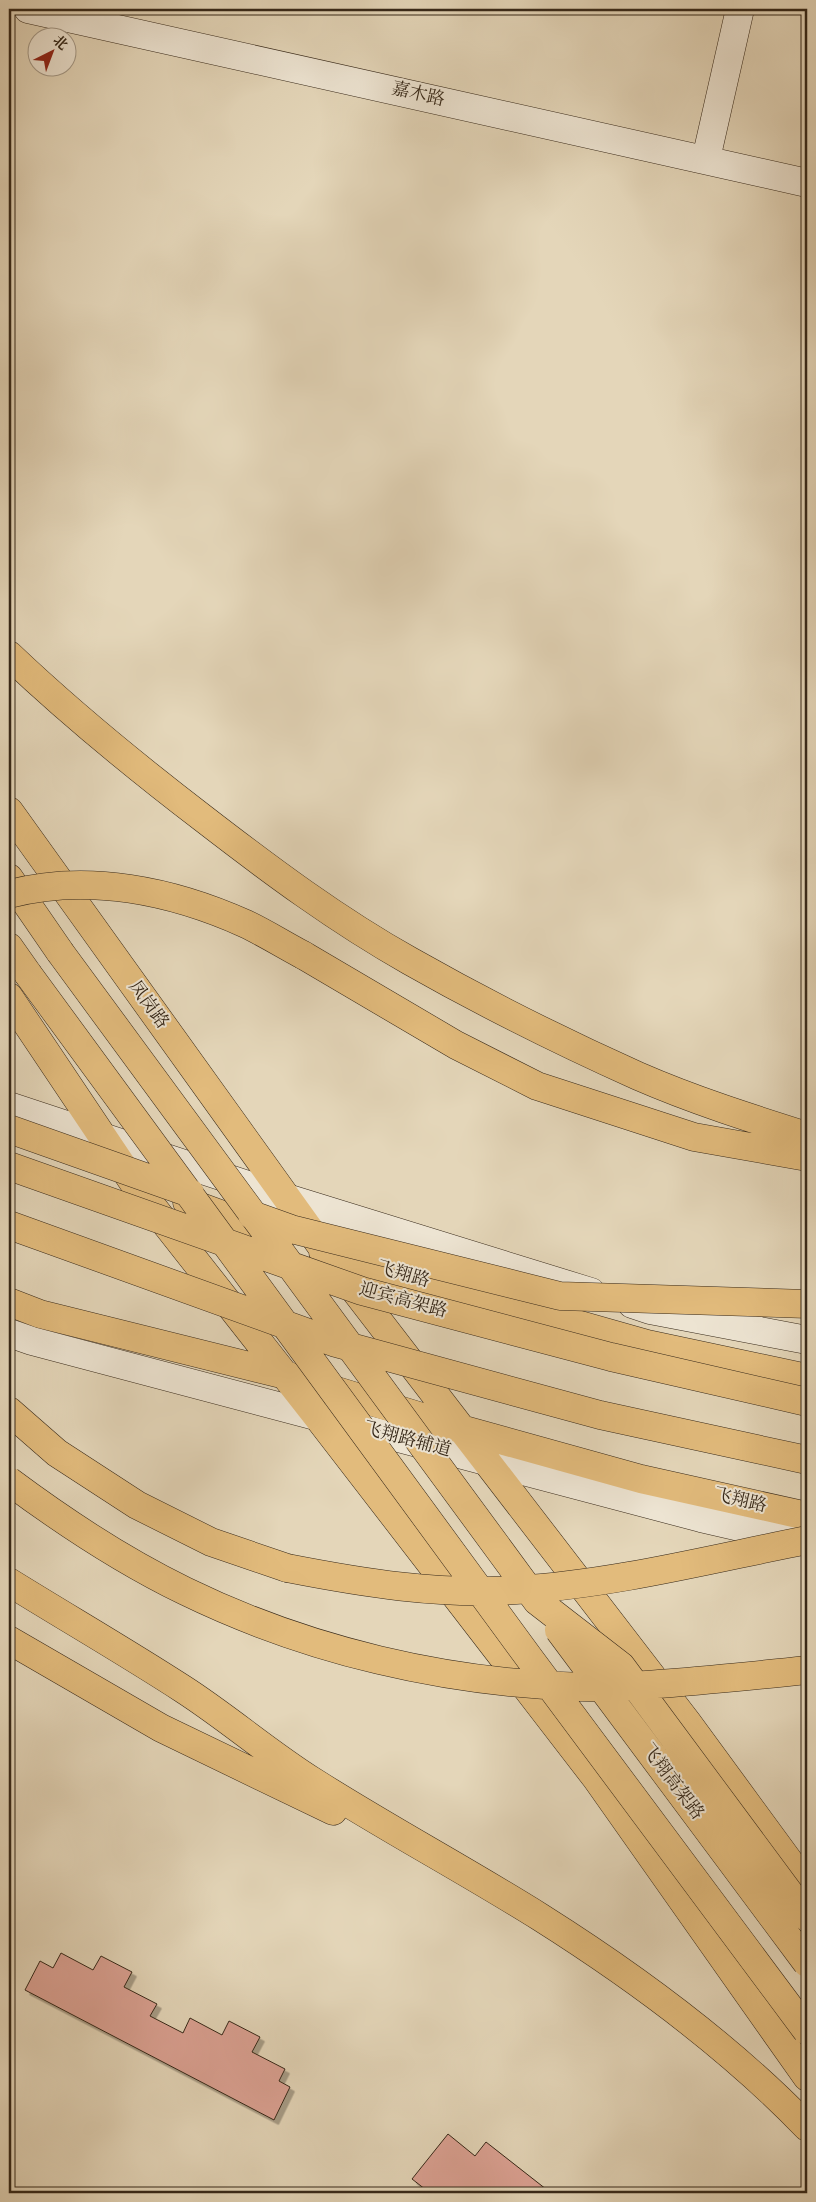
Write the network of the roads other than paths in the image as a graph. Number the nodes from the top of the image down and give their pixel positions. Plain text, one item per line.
1 (28, 9) edge
2 (740, 9) edge
3 (706, 159) junction
4 (807, 184) edge
5 (9, 654) edge
6 (9, 811) edge
7 (9, 878) edge
8 (9, 894) edge
9 (9, 947) edge
10 (9, 997) edge
11 (9, 1106) edge
12 (9, 1129) edge
13 (807, 1136) edge
14 (103, 1137) junction
15 (9, 1140) edge
16 (807, 1157) edge
17 (9, 1166) edge
18 (133, 1182) junction
19 (287, 1198) junction
20 (9, 1225) edge
21 (327, 1254) junction
22 (9, 1302) edge
23 (807, 1304) edge
24 (9, 1333) edge
25 (807, 1340) edge
26 (285, 1375) junction
27 (807, 1378) edge
28 (807, 1402) edge
29 (9, 1411) edge
30 (317, 1416) junction
31 (461, 1429) junction
32 (807, 1460) edge
33 (487, 1461) junction
34 (9, 1481) edge
35 (807, 1516) edge
36 (807, 1541) edge
37 (9, 1582) edge
38 (537, 1601) junction
39 (9, 1640) edge
40 (807, 1670) edge
41 (440, 1857) junction
42 (807, 1886) edge
43 (807, 1916) edge
44 (807, 1963) edge
45 (807, 2031) edge
46 (807, 2077) edge
47 (807, 2126) edge

1 - 3 street, 嘉木路
2 - 3 street
3 - 4 street, 嘉木路
5 - 13 main road
6 - 19 main road, 凤岗路
7 - 38 main road, 飞翔高架路, bridge
8 - 16 main road, bridge
9 - 45 main road, bridge
10 - 14 main road
11 - 14 street
12 - 23 main road, bridge
14 - 18 main road
14 - 19 street
15 - 18 main road, 飞翔路
17 - 28 main road, 迎宾高架路, bridge
18 - 21 main road, 飞翔路
18 - 26 main road
19 - 21 main road, 凤岗路
19 - 25 street
20 - 32 main road, bridge
21 - 27 main road, 飞翔路
21 - 31 main road, 凤岗路
22 - 26 main road, 飞翔路
24 - 30 street, 飞翔路辅道
26 - 30 main road
26 - 31 main road, 飞翔路
29 - 36 main road, bridge
30 - 33 street, 飞翔路辅道
30 - 46 main road
31 - 33 main road, 凤岗路
31 - 35 main road, 飞翔路
33 - 36 street, 飞翔路辅道
33 - 42 main road, 凤岗路
34 - 40 main road, bridge
37 - 41 main road
38 - 43 main road, bridge
38 - 44 main road, 飞翔高架路, bridge
39 - 41 main road
41 - 47 main road

